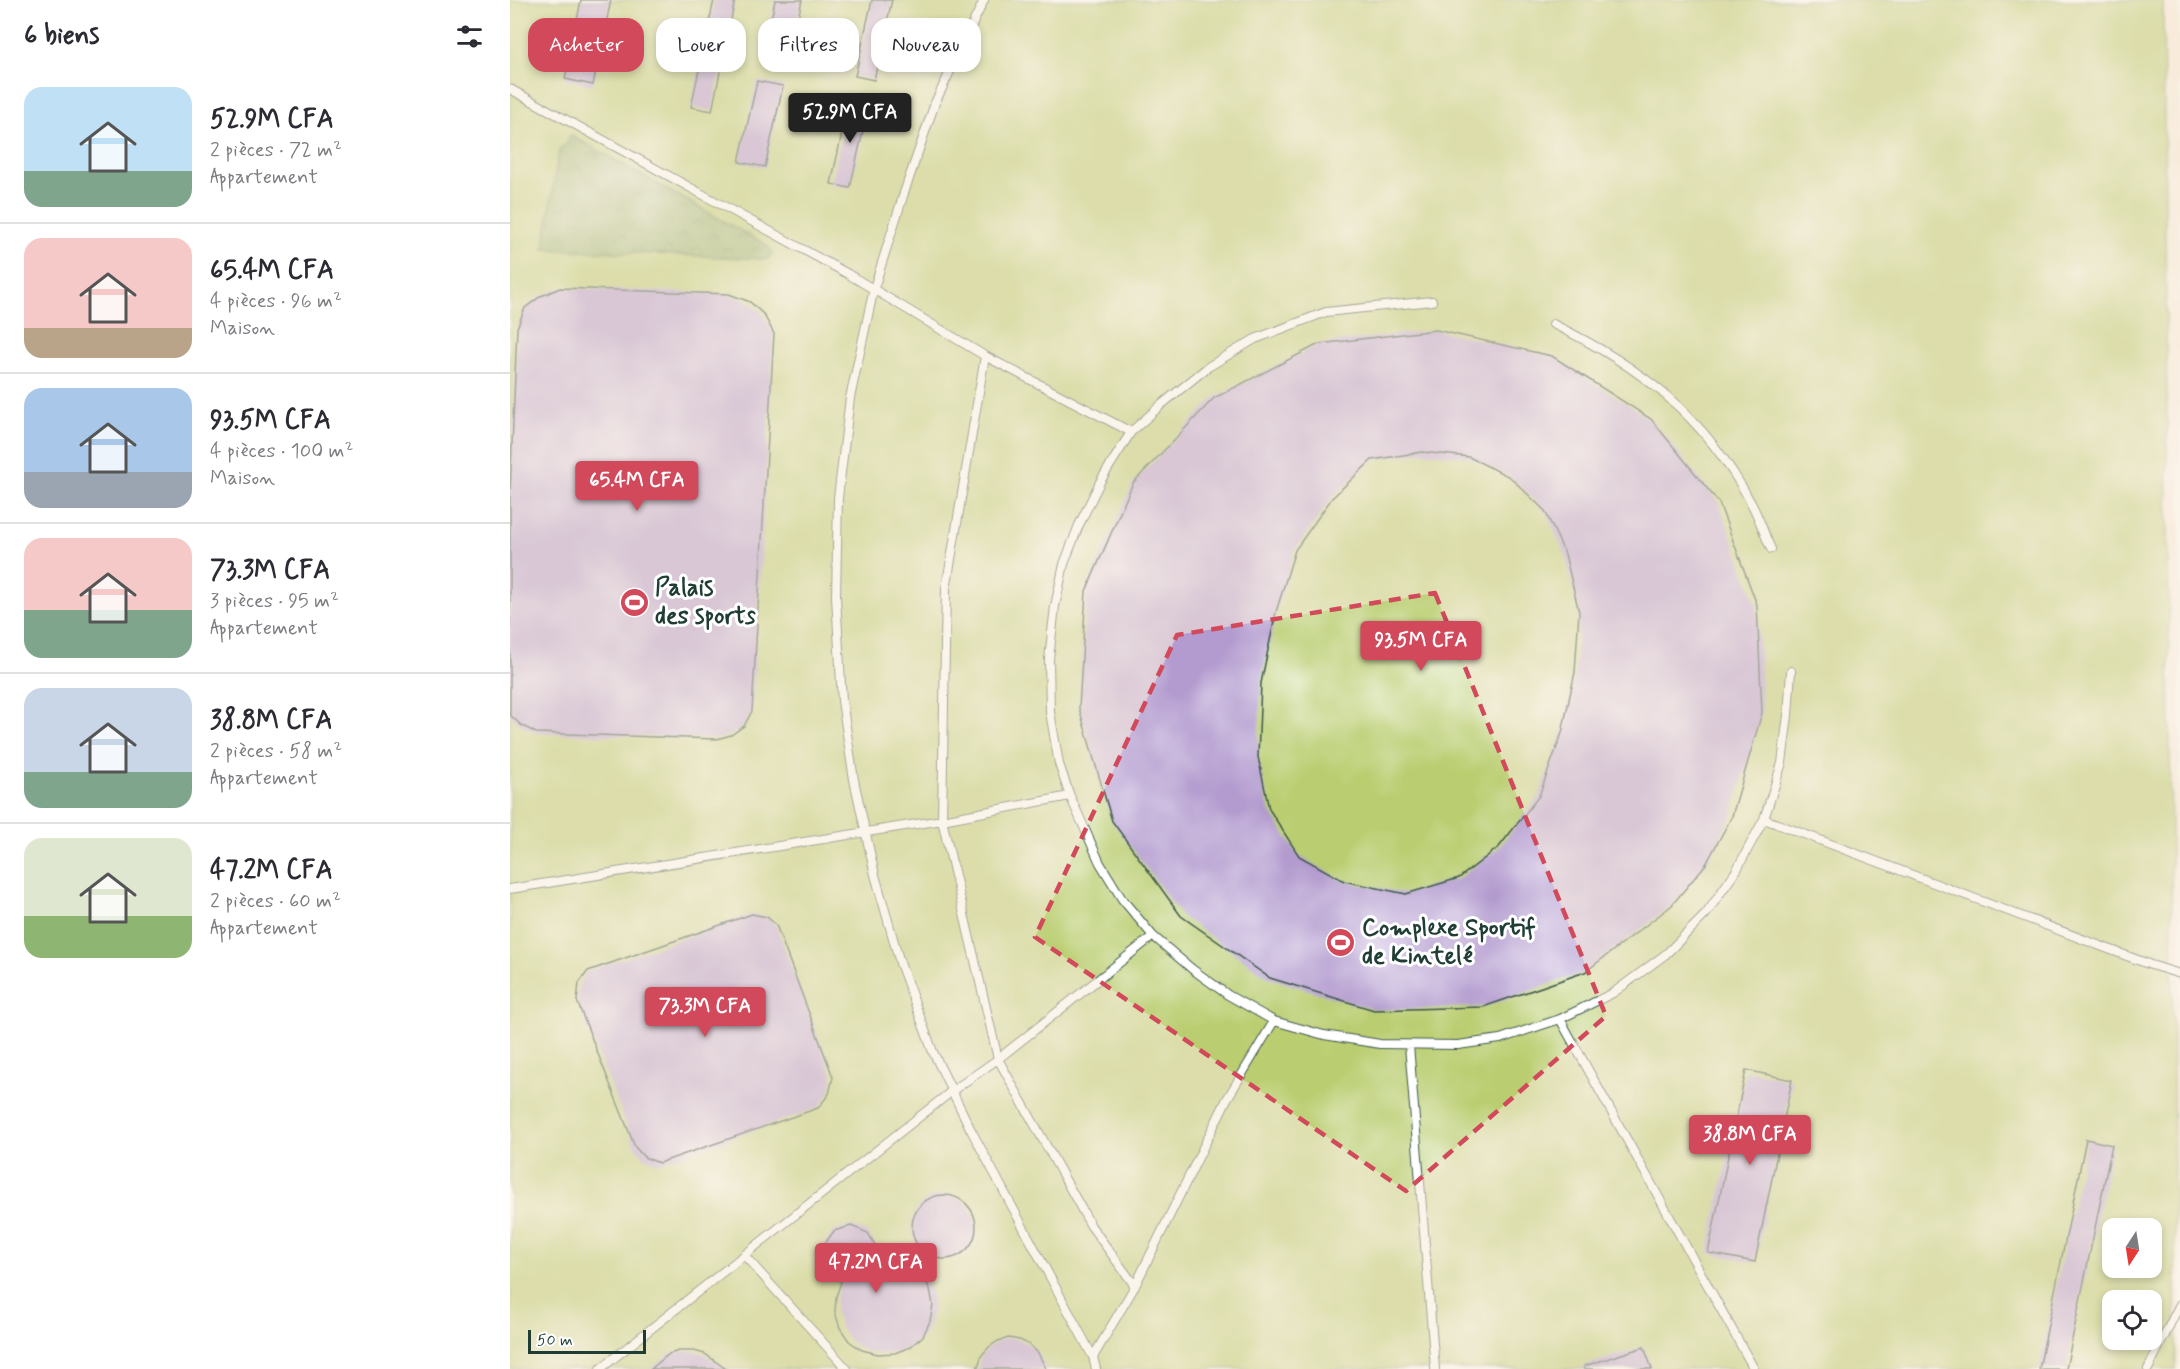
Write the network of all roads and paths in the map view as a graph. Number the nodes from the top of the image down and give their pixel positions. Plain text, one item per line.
1 (984, 0) edge
2 (510, 89) edge
3 (874, 288) junction
4 (1432, 301) dead end
5 (1553, 324) dead end
6 (985, 356) junction
7 (1131, 432) junction
8 (1771, 549) dead end
9 (1791, 671) dead end
10 (1070, 796) junction
11 (1764, 819) junction
12 (942, 820) junction
13 (865, 831) junction
14 (510, 889) edge
15 (1153, 936) junction
16 (2180, 974) edge
17 (1560, 1020) junction
18 (1274, 1021) junction
19 (1410, 1045) junction
20 (998, 1059) junction
21 (952, 1090) junction
22 (744, 1255) junction
23 (1136, 1286) junction
24 (2180, 1304) edge
25 (1093, 1357) junction
26 (600, 1369) edge
27 (847, 1369) edge
28 (1096, 1369) edge
29 (1435, 1369) edge
30 (1754, 1369) edge
31 (2148, 1369) edge

1 - 3 lane
2 - 3 lane
3 - 6 lane
3 - 13 lane
4 - 7 lane
5 - 8 lane
6 - 7 lane
6 - 12 lane
7 - 10 lane
9 - 11 lane
10 - 12 lane
10 - 15 lane
11 - 16 lane
11 - 17 lane
12 - 13 lane
12 - 20 lane
13 - 14 lane
13 - 21 lane
15 - 18 lane
15 - 20 lane
17 - 19 lane
17 - 30 lane
18 - 19 lane
18 - 23 lane
19 - 29 lane
20 - 21 lane
20 - 23 lane
21 - 22 lane
21 - 25 lane
22 - 26 lane
22 - 27 lane
23 - 25 lane
24 - 31 lane
25 - 28 lane

